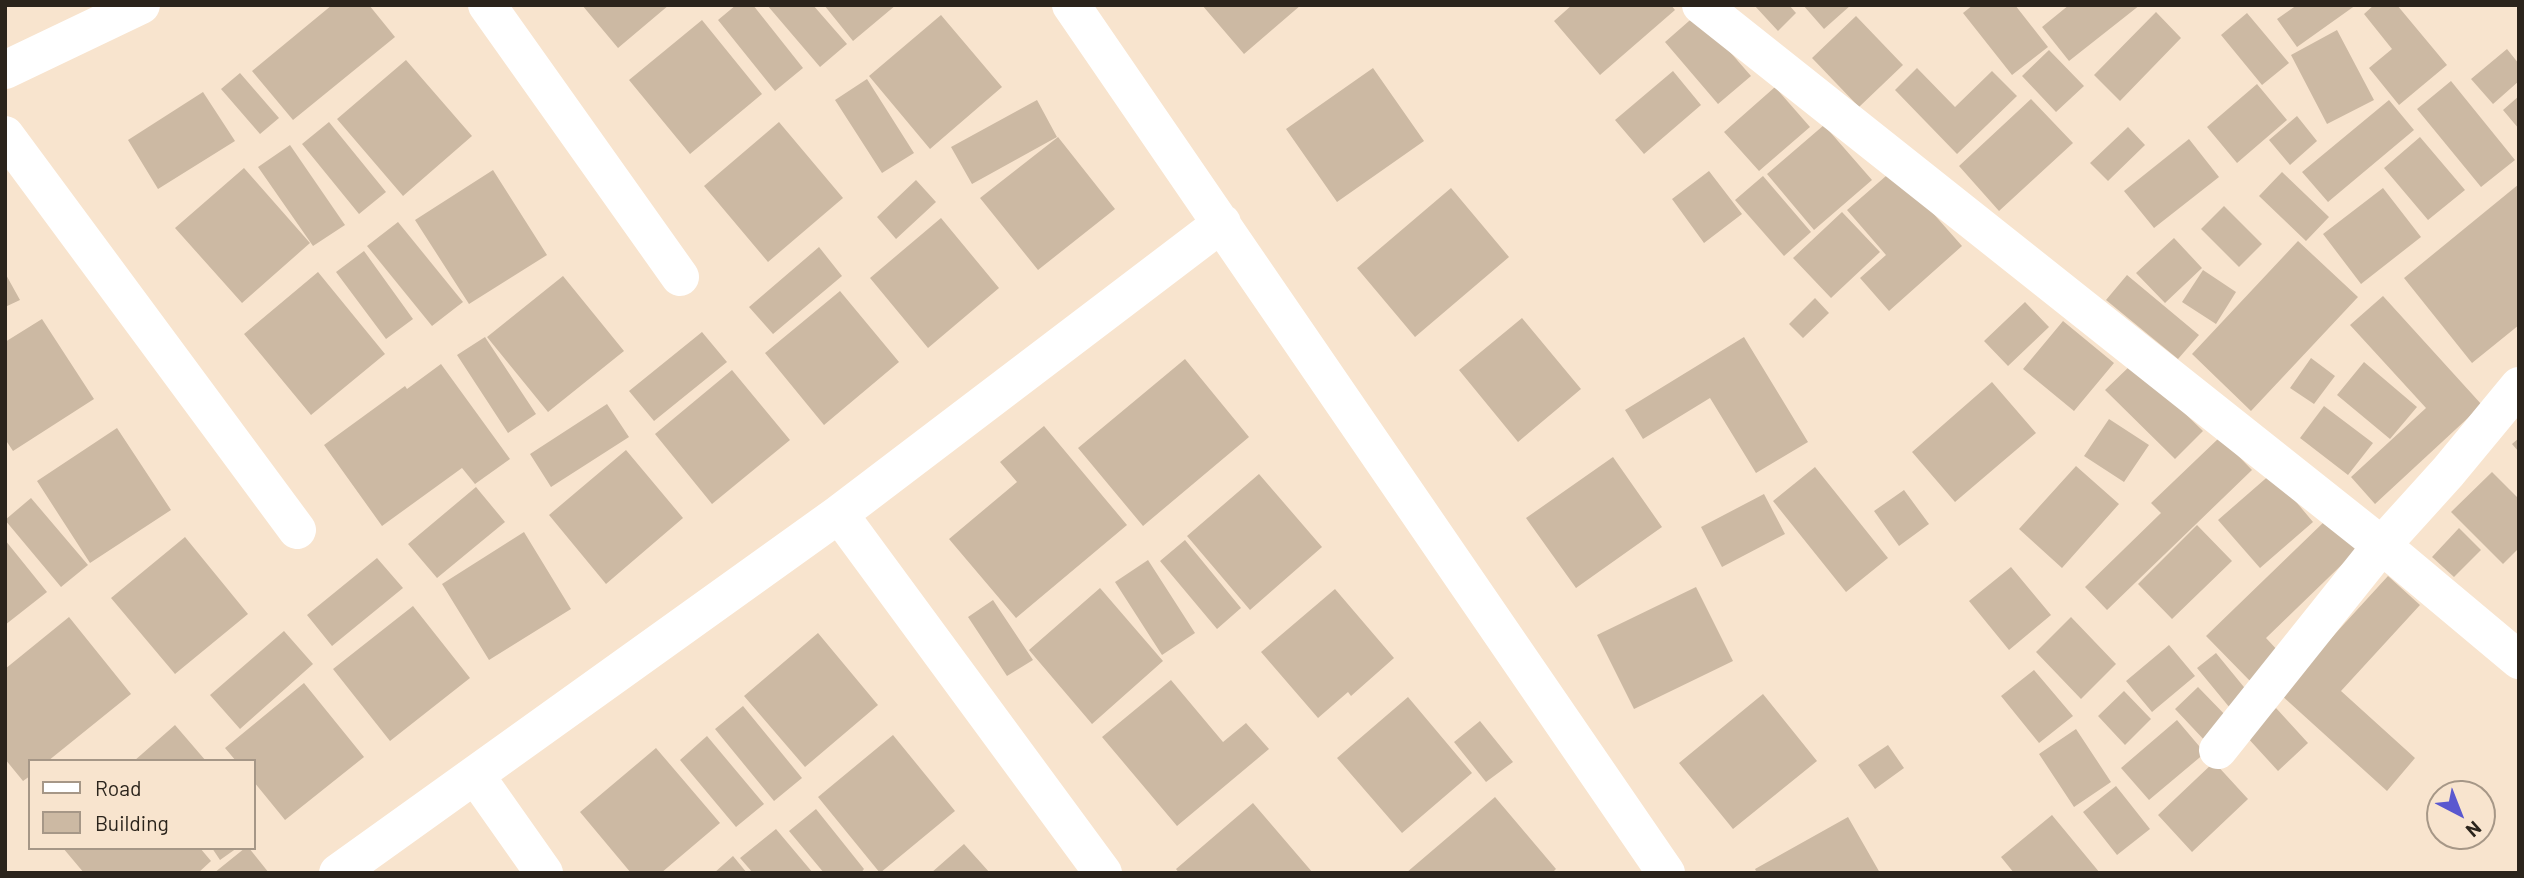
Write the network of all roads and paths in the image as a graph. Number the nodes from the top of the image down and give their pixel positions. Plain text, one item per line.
1 (141, 5) edge
2 (487, 5) edge
3 (1071, 5) edge
4 (1701, 5) edge
5 (5, 70) edge
6 (5, 135) edge
7 (1222, 223) junction
8 (680, 277) dead end
9 (2519, 386) edge
10 (839, 514) junction
11 (297, 530) dead end
12 (2381, 546) junction
13 (2519, 660) edge
14 (2218, 750) dead end
15 (475, 775) junction
16 (338, 873) edge
17 (544, 873) edge
18 (1103, 873) edge
19 (1666, 873) edge

1 - 5 street
2 - 8 street
3 - 7 street
4 - 12 street
6 - 11 street
7 - 10 street
7 - 19 street
9 - 12 street
10 - 15 street
10 - 18 street
12 - 13 street
12 - 14 street
15 - 16 street
15 - 17 street

